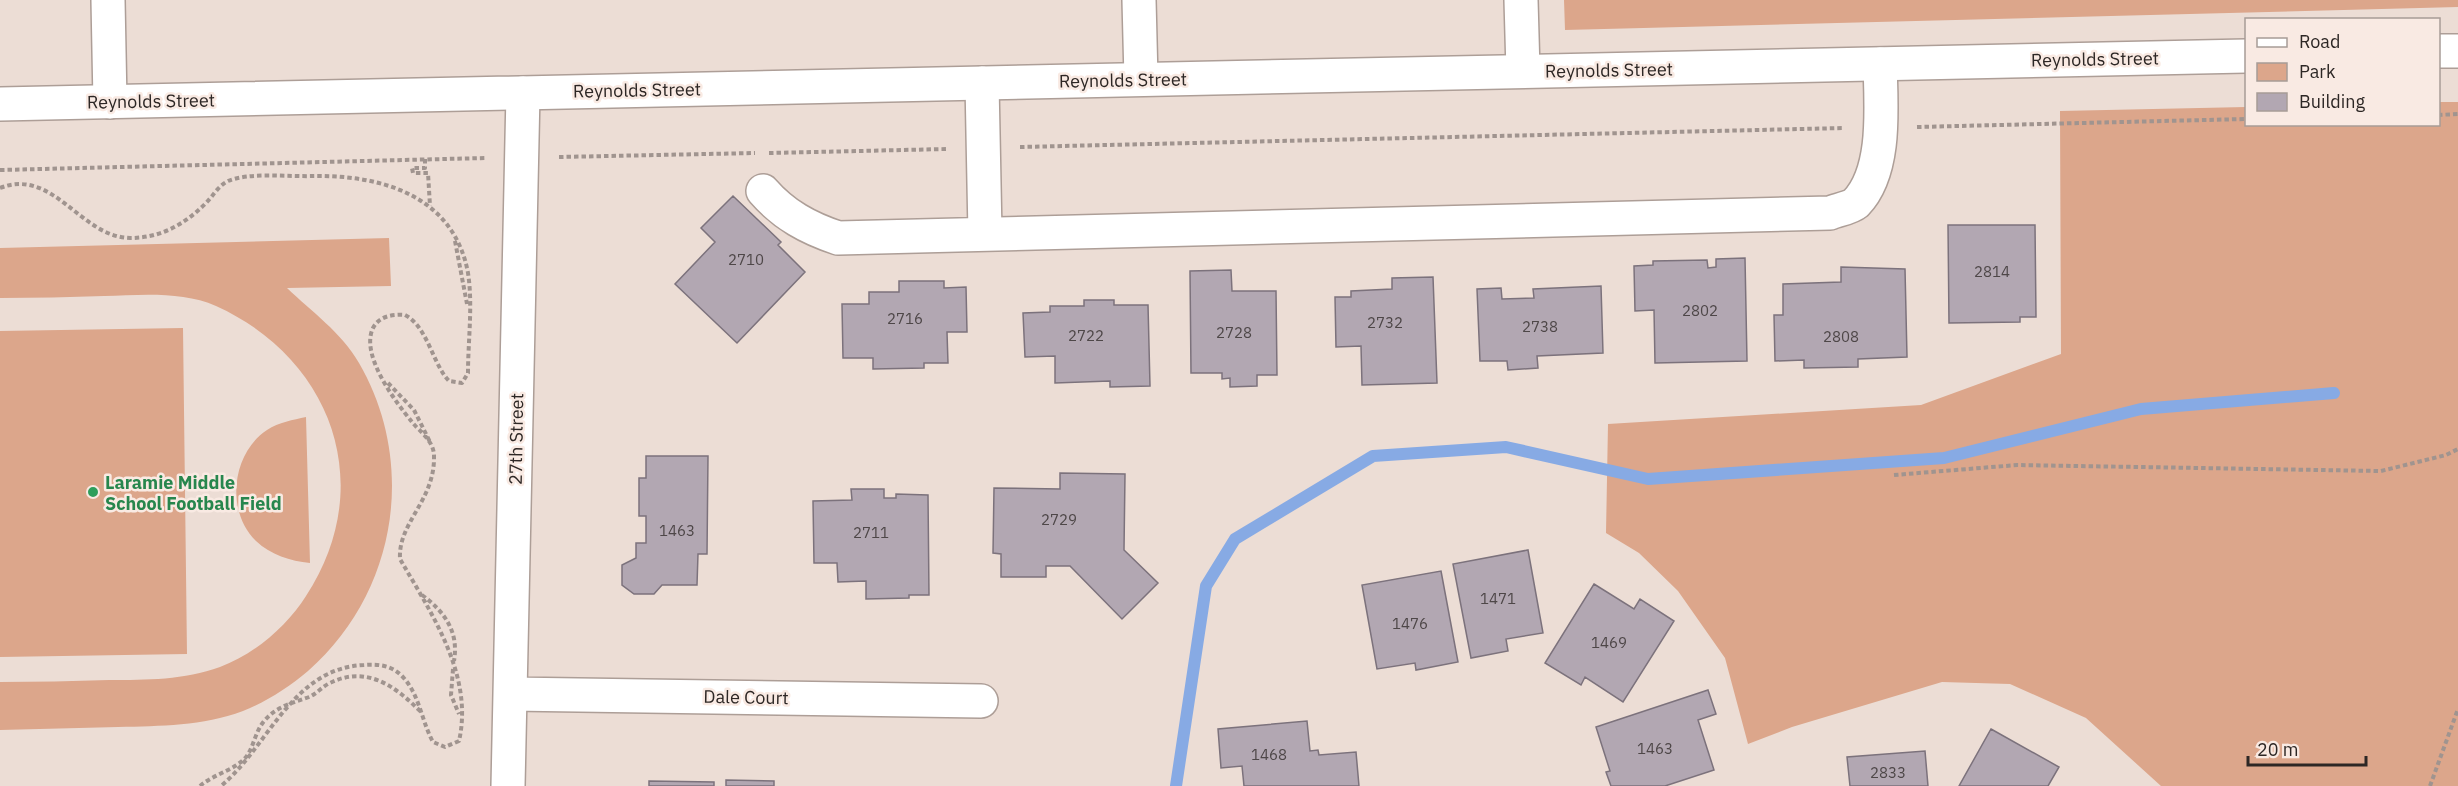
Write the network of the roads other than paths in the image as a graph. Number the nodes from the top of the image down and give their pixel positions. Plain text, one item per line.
1 (108, 0) edge
2 (1139, 0) edge
3 (1521, 0) edge
4 (2440, 51) edge
5 (2458, 51) edge
6 (2245, 56) edge
7 (1880, 64) junction
8 (1523, 71) junction
9 (1141, 79) junction
10 (982, 83) junction
11 (524, 93) junction
12 (110, 102) junction
13 (0, 104) edge
14 (763, 191) dead end
15 (985, 234) junction
16 (511, 694) junction
17 (981, 700) dead end
18 (508, 786) edge

1 - 12 main road
2 - 9 main road
3 - 8 main road
4 - 5 main road
6 - 7 main road, Reynolds Street
7 - 8 main road, Reynolds Street
7 - 15 main road
8 - 9 main road, Reynolds Street
9 - 10 main road, Reynolds Street
10 - 11 main road, Reynolds Street
10 - 15 main road
11 - 12 main road, Reynolds Street
11 - 16 main road, 27th Street
12 - 13 main road, Reynolds Street
14 - 15 main road
16 - 17 main road, Dale Court
16 - 18 main road, 27th Street

